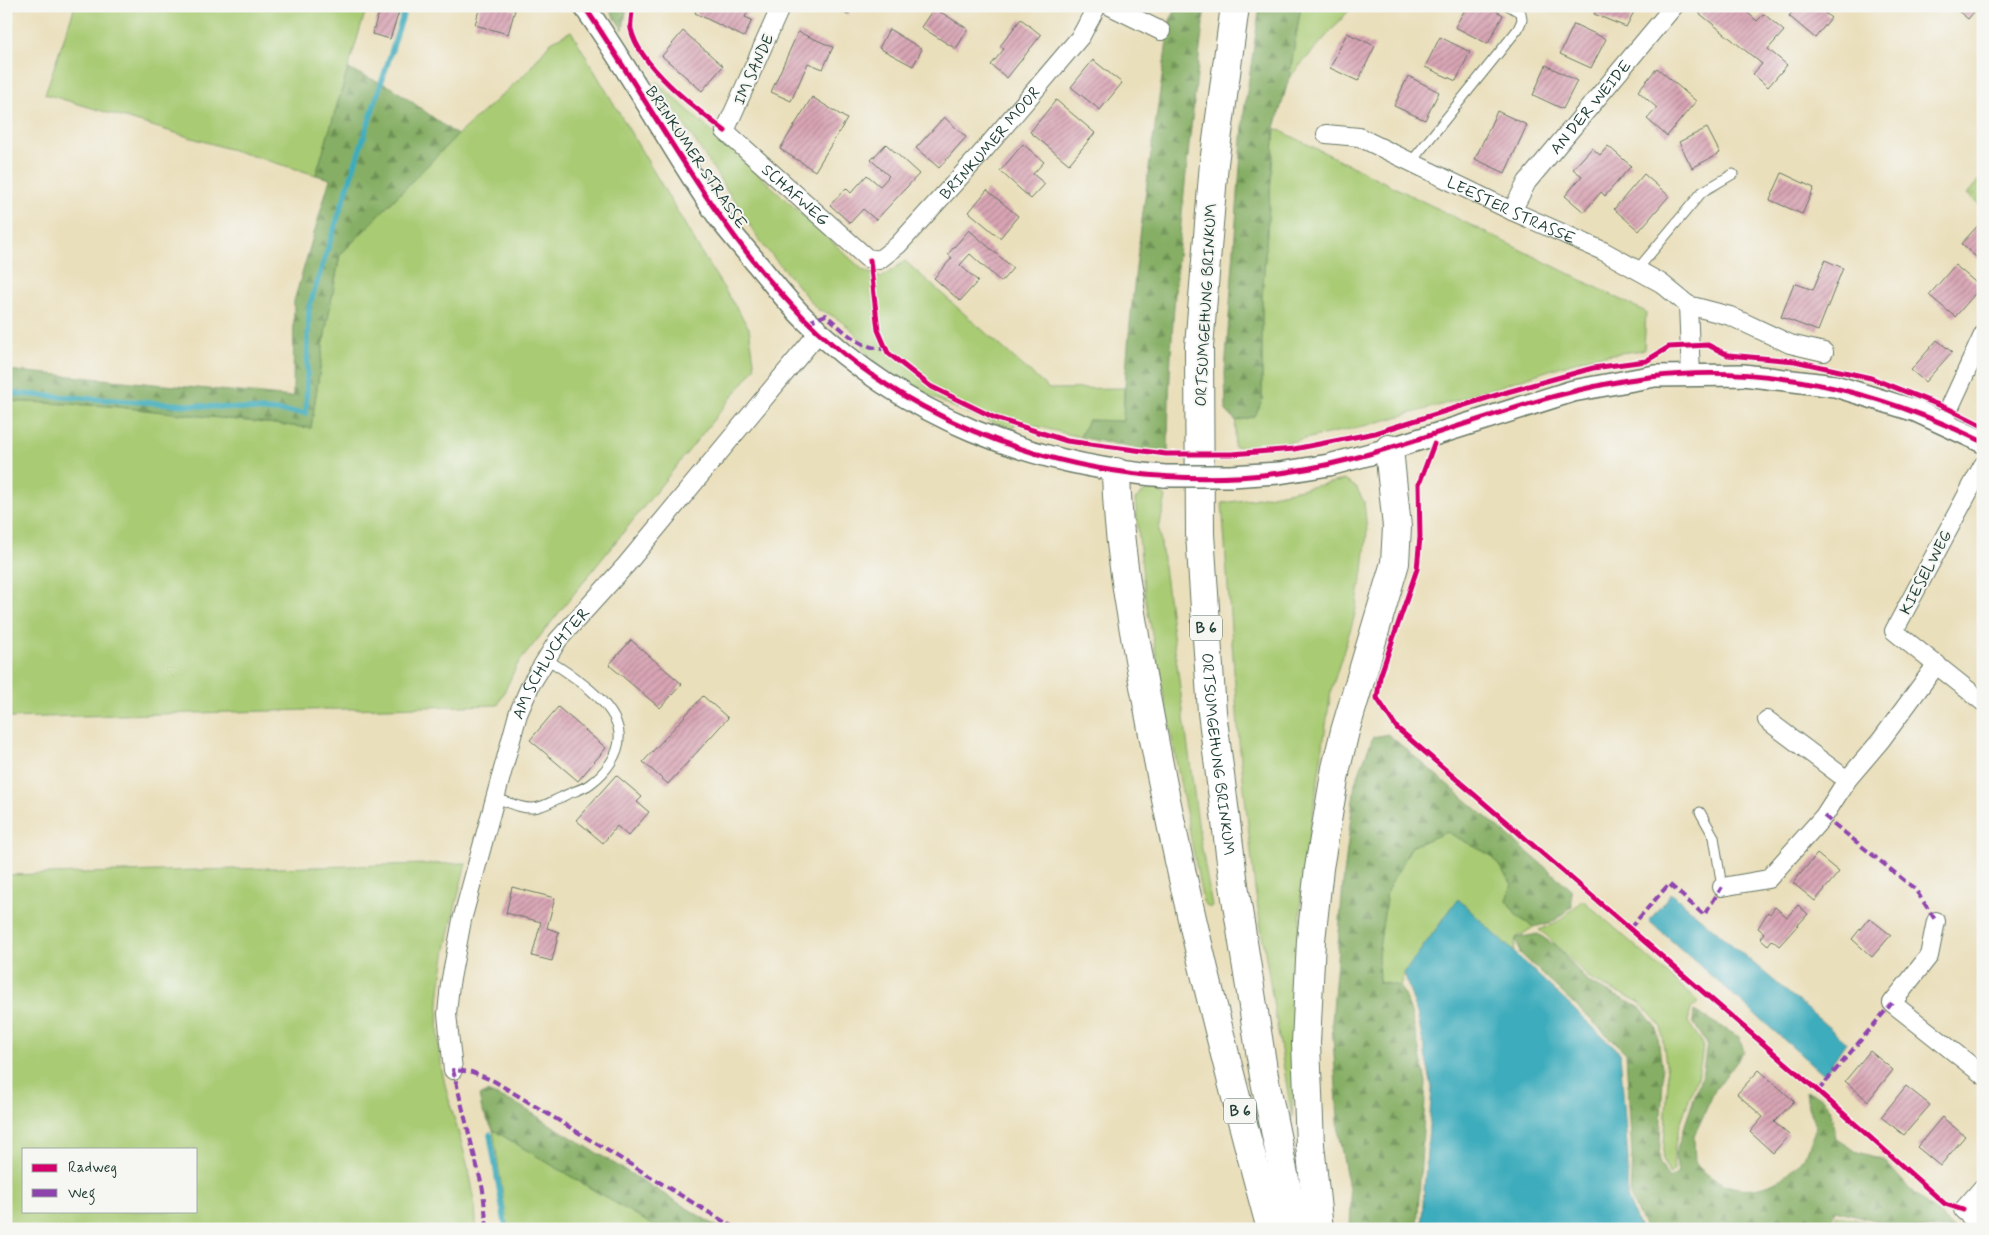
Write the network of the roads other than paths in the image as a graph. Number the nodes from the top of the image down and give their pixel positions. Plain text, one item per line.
1 (584, 6) edge
2 (781, 6) edge
3 (1097, 6) edge
4 (1110, 6) edge
5 (1235, 6) edge
6 (1510, 6) edge
7 (1674, 6) edge
8 (1161, 32) dead end
9 (725, 131) joint
10 (1326, 134) dead end
11 (1411, 162) junction
12 (1733, 174) dead end
13 (1512, 211) junction
14 (868, 258) joint
15 (1636, 271) junction
16 (1688, 305) junction
17 (819, 332) junction
18 (1983, 335) edge
19 (1824, 352) dead end
20 (1691, 375) junction
21 (1943, 422) junction
22 (1983, 442) edge
23 (1389, 449) junction
24 (1983, 465) edge
25 (1116, 472) junction
26 (545, 658) junction
27 (1937, 664) junction
28 (1983, 702) edge
29 (1767, 720) dead end
30 (1847, 780) junction
31 (496, 798) junction
32 (1700, 812) dead end
33 (1722, 887) joint
34 (1936, 920) dead end
35 (453, 1070) dead end
36 (1983, 1076) edge
37 (1983, 1187) edge
38 (1983, 1228) edge
39 (1271, 1229) edge
40 (1295, 1229) edge
41 (1319, 1229) edge

1 - 17 street, BRINKUMER STRASSE
2 - 9 street, IM SANDE
3 - 14 street, BRINKUMER MOOR
4 - 8 street
5 - 40 highway, ORTSUMGEHUNG BRINKUM / B 6
6 - 11 lane
7 - 13 street, AN DER WEIDE
9 - 14 street, SCHAFWEG
10 - 11 street, LEESTER STRASSE
11 - 13 street, LEESTER STRASSE
12 - 15 lane
13 - 15 street, LEESTER STRASSE
15 - 16 street, LEESTER STRASSE
16 - 19 street, LEESTER STRASSE
16 - 20 street
17 - 25 street, BRINKUMER STRASSE
17 - 26 street, AM SCHLUCHTER
18 - 21 street
20 - 21 street
20 - 23 street
21 - 22 street
23 - 25 street, bridge
23 - 41 highway
24 - 27 street, KIESELWEG
25 - 39 highway, B 6
26 - 31 street, AM SCHLUCHTER
26 - 31 lane
27 - 28 street, KIESELWEG
27 - 30 street
29 - 30 street
30 - 33 street
31 - 35 street, AM SCHLUCHTER
32 - 33 lane
34 - 36 street
37 - 38 street

